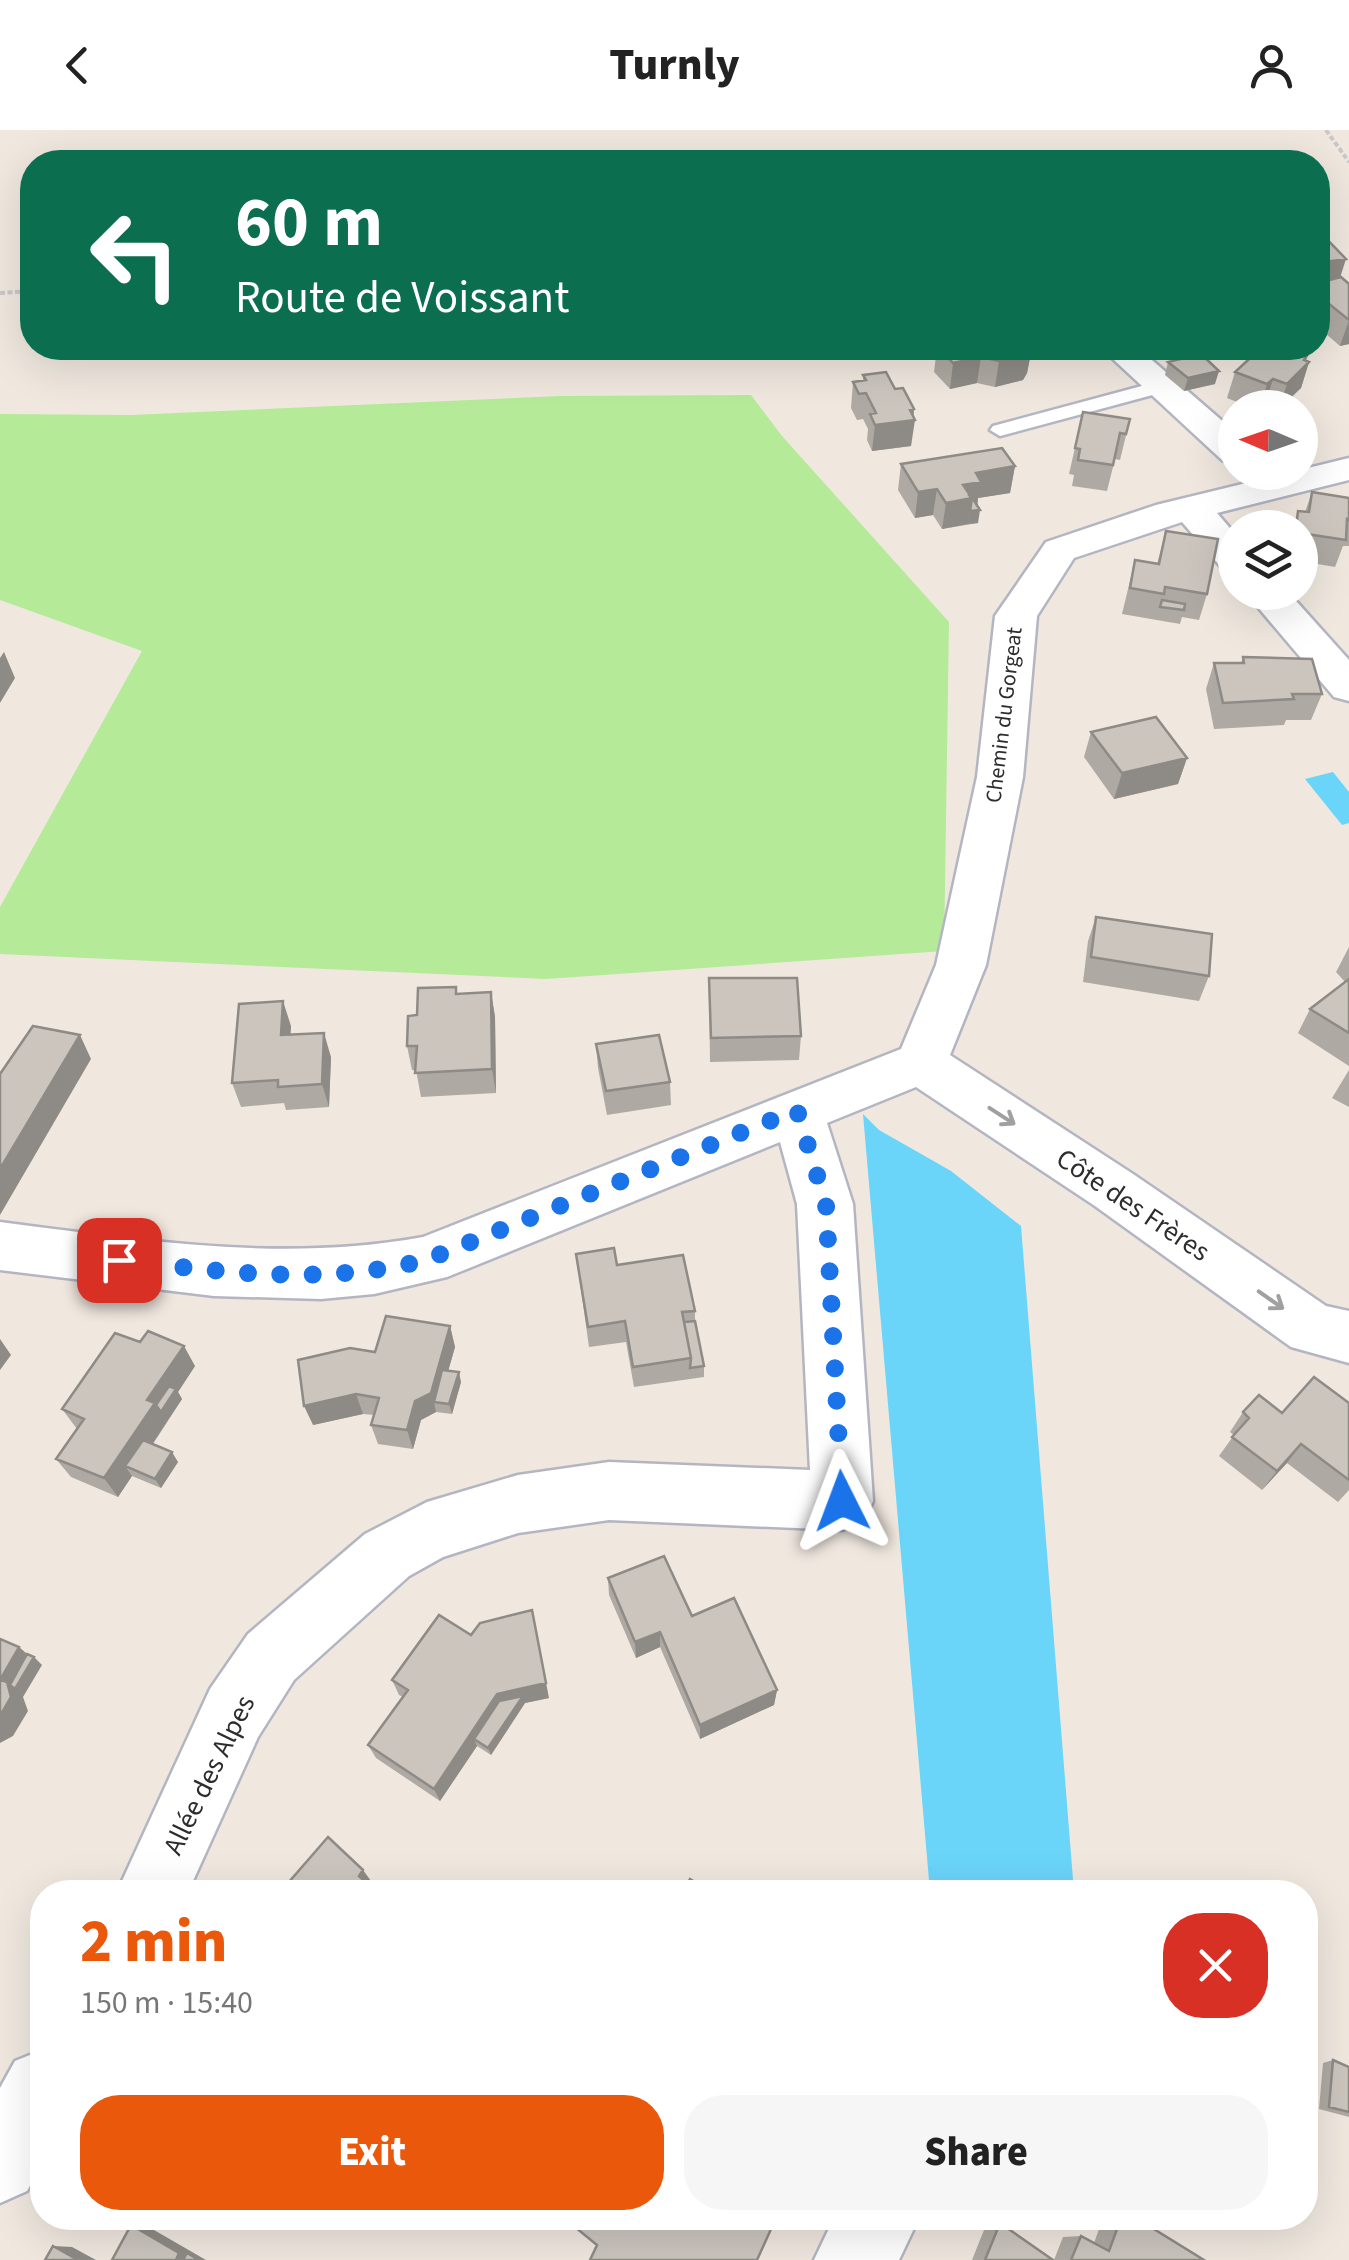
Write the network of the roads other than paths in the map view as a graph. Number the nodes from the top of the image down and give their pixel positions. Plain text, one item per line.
1 (1133, 360) edge
2 (1164, 386) junction
3 (1000, 430) dead end
4 (1218, 436) edge
5 (1349, 469) edge
6 (1318, 473) edge
7 (1238, 490) edge
8 (1191, 508) junction
9 (1218, 539) edge
10 (1281, 610) edge
11 (1349, 687) edge
12 (920, 1063) junction
13 (797, 1110) junction
14 (0, 1246) edge
15 (1349, 1337) edge
16 (157, 1880) edge
17 (30, 2110) edge
18 (0, 2164) edge
19 (872, 2230) edge
20 (854, 2260) edge

1 - 2 street
2 - 3 lane
2 - 4 street
5 - 6 street, Chemin du Gorgeat
7 - 8 street, Chemin du Gorgeat
8 - 9 street
8 - 12 street, Chemin du Gorgeat
10 - 11 street
12 - 13 street
12 -> 15 street, Côte des Frères
13 - 14 street
13 - 16 street, Allée des Alpes
17 - 18 street
19 - 20 street

